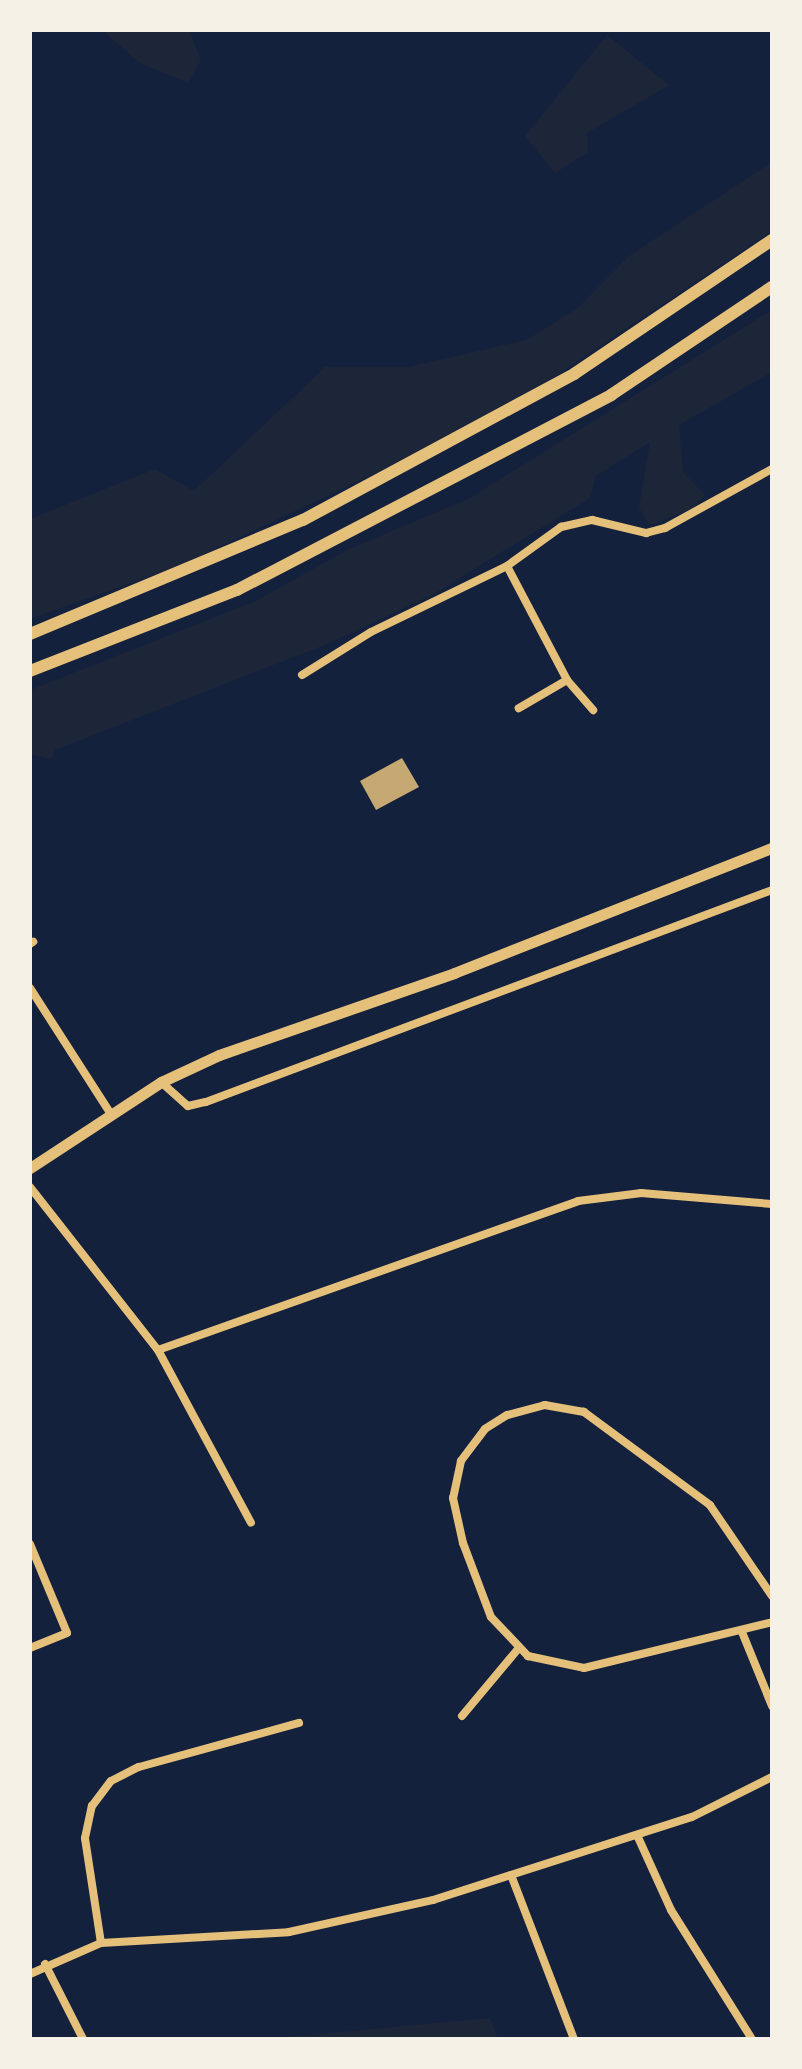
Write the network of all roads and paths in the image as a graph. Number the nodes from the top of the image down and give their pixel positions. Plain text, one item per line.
1 (772, 240) edge
2 (772, 287) edge
3 (772, 468) edge
4 (507, 566) junction
5 (30, 634) edge
6 (30, 671) edge
7 (302, 675) dead end
8 (567, 680) junction
9 (518, 708) dead end
10 (593, 710) dead end
11 (772, 848) edge
12 (772, 890) edge
13 (30, 988) edge
14 (161, 1082) junction
15 (111, 1114) junction
16 (30, 1168) edge
17 (30, 1187) edge
18 (772, 1204) edge
19 (158, 1350) junction
20 (251, 1523) dead end
21 (30, 1544) edge
22 (772, 1596) edge
23 (772, 1622) edge
24 (742, 1632) junction
25 (30, 1648) edge
26 (518, 1650) junction
27 (772, 1706) edge
28 (462, 1716) dead end
29 (298, 1724) dead end
30 (772, 1777) edge
31 (637, 1835) junction
32 (512, 1875) junction
33 (101, 1942) junction
34 (45, 1964) junction
35 (30, 1974) edge
36 (83, 2039) edge
37 (574, 2039) edge
38 (752, 2039) edge

1 - 5 main road
2 - 6 main road
3 - 4 street
4 - 7 street
4 - 8 street
8 - 9 street
8 - 10 street
11 - 14 main road
12 - 14 street
13 - 15 street
14 - 15 main road
15 - 16 main road
17 - 19 street
18 - 19 street
19 - 20 street
21 - 25 street
22 - 26 street
23 - 24 street
24 - 26 street
24 - 27 street
26 - 28 street
29 - 33 street
30 - 31 street
31 - 32 street
31 - 38 street
32 - 33 street
32 - 37 street
33 - 34 street
34 - 35 street
34 - 36 street

